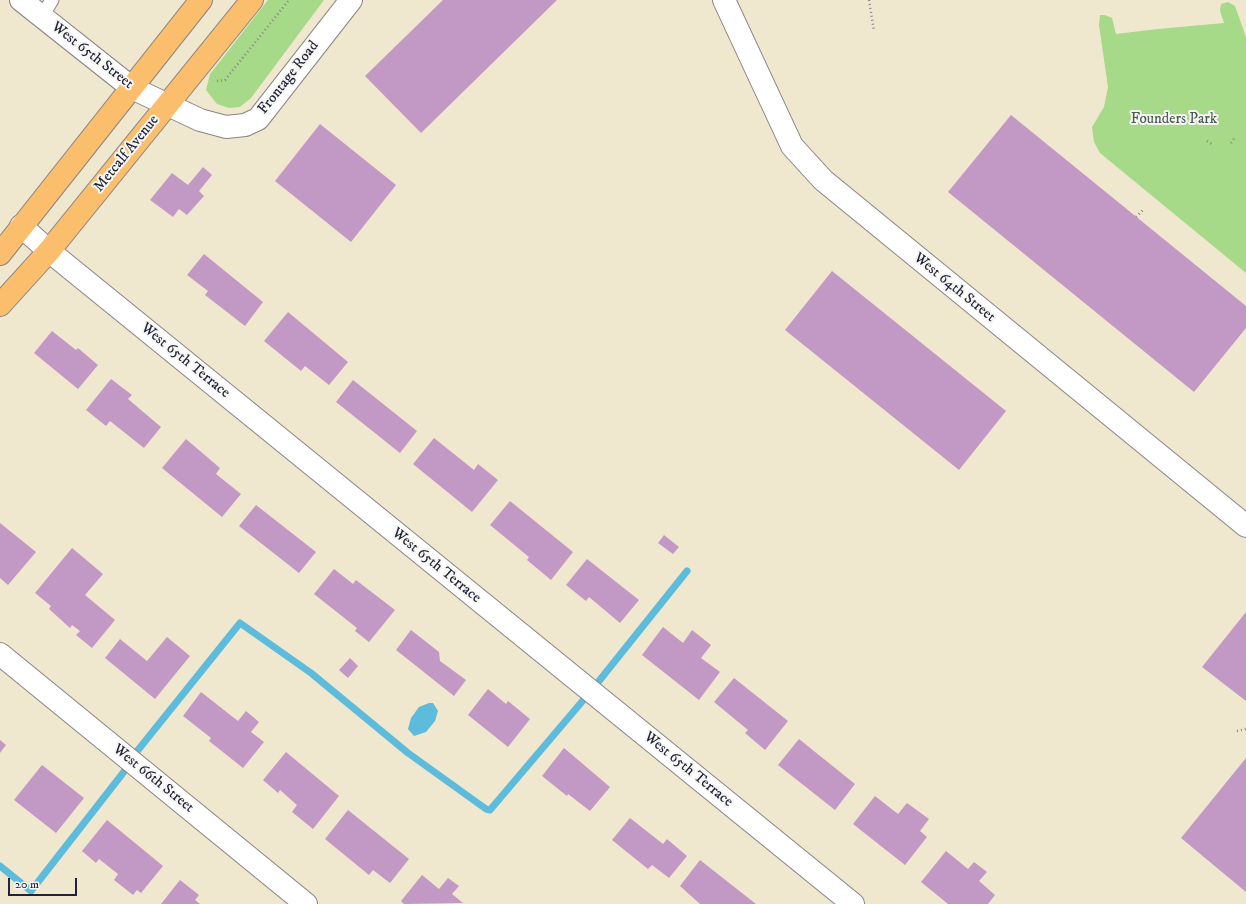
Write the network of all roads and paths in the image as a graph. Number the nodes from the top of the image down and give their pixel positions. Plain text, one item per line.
1 (21, 0) edge
2 (201, 0) edge
3 (252, 0) edge
4 (351, 0) edge
5 (724, 0) edge
6 (869, 0) edge
7 (47, 8) edge
8 (874, 31) dead end
9 (132, 88) junction
10 (167, 104) junction
11 (1234, 139) dead end
12 (1207, 141) dead end
13 (1231, 143) dead end
14 (1212, 144) dead end
15 (1144, 209) dead end
16 (1136, 218) dead end
17 (21, 226) junction
18 (49, 251) junction
19 (0, 254) edge
20 (0, 305) edge
21 (1246, 526) edge
22 (0, 654) edge
23 (1246, 729) edge
24 (1237, 731) dead end
25 (306, 904) edge
26 (853, 904) edge

1 - 7 street, West 65th Street
2 - 9 main road
3 - 10 main road, Metcalf Avenue
4 - 10 street, Frontage Road
5 - 21 street, West 64th Street
6 - 8 path
7 - 9 street, West 65th Street
9 - 10 street, West 65th Street
9 - 17 main road
10 - 18 main road, Metcalf Avenue
11 - 13 path
12 - 14 path
15 - 16 path
17 - 18 street, West 65th Terrace
17 - 19 main road
18 - 20 main road, Metcalf Avenue
18 - 26 street, West 65th Terrace
22 - 25 street, West 66th Street
23 - 24 path

